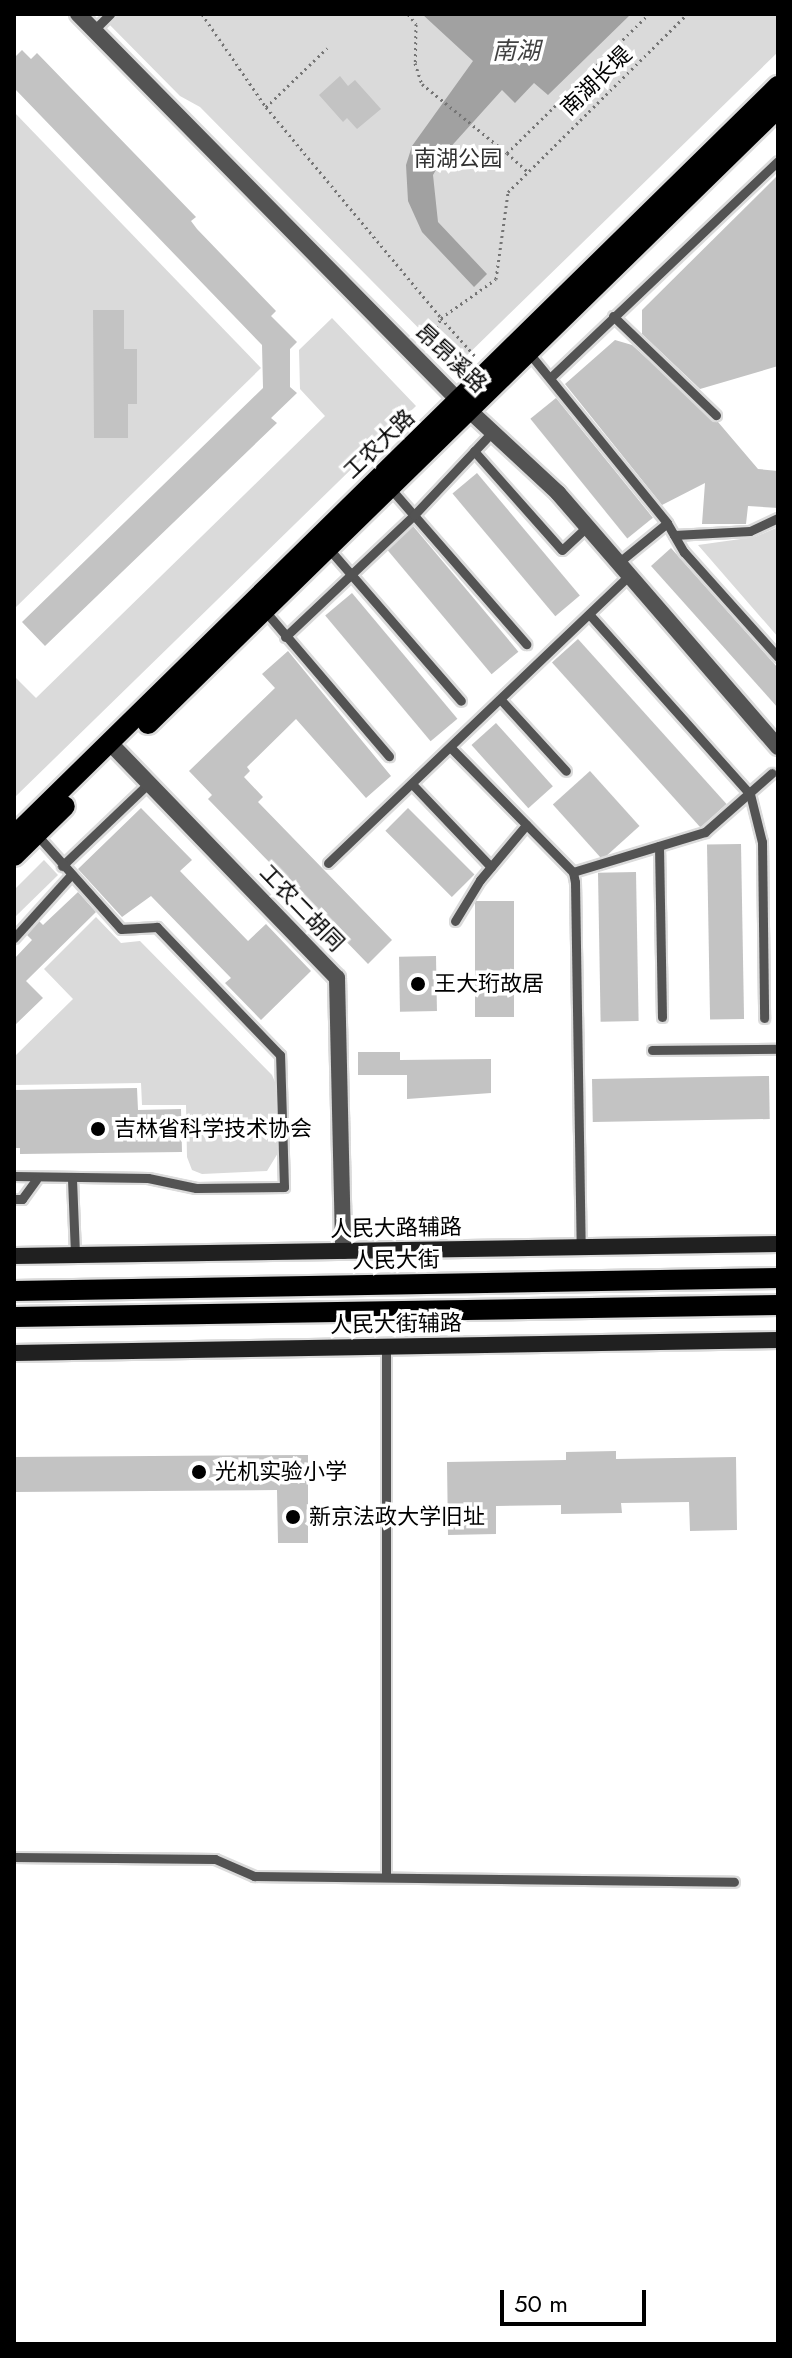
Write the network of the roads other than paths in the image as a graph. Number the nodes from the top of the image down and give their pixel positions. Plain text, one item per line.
1 (78, 14) edge
2 (110, 14) edge
3 (94, 30) junction
4 (778, 86) edge
5 (778, 108) edge
6 (778, 161) edge
7 (613, 316) junction
8 (529, 353) junction
9 (551, 377) junction
10 (466, 404) junction
11 (716, 415) dead end
12 (494, 430) junction
13 (474, 451) junction
14 (391, 489) junction
15 (414, 515) junction
16 (778, 518) edge
17 (667, 523) junction
18 (587, 527) junction
19 (674, 535) junction
20 (329, 549) junction
21 (624, 569) junction
22 (351, 575) junction
23 (265, 611) junction
24 (589, 614) junction
25 (285, 637) junction
26 (526, 644) dead end
27 (778, 657) edge
28 (501, 700) junction
29 (461, 701) dead end
30 (778, 747) edge
31 (114, 748) junction
32 (452, 749) junction
33 (389, 756) dead end
34 (566, 771) dead end
35 (772, 773) dead end
36 (149, 783) junction
37 (413, 785) junction
38 (750, 794) junction
39 (526, 825) junction
40 (36, 834) junction
41 (14, 836) edge
42 (659, 846) junction
43 (14, 856) edge
44 (328, 863) dead end
45 (62, 866) junction
46 (491, 867) junction
47 (573, 872) junction
48 (70, 876) junction
49 (455, 921) dead end
50 (14, 938) edge
51 (662, 1017) dead end
52 (764, 1018) dead end
53 (778, 1049) edge
54 (652, 1050) dead end
55 (14, 1176) edge
56 (72, 1179) junction
57 (36, 1180) junction
58 (14, 1199) edge
59 (778, 1244) edge
60 (581, 1247) junction
61 (343, 1251) junction
62 (75, 1255) junction
63 (14, 1256) edge
64 (778, 1278) edge
65 (14, 1291) edge
66 (778, 1305) edge
67 (14, 1317) edge
68 (778, 1340) edge
69 (386, 1346) junction
70 (14, 1353) edge
71 (14, 1857) edge
72 (386, 1877) junction
73 (734, 1882) dead end

1 - 3 street, 昂昂溪路
2 - 3 lane
3 - 10 street, 昂昂溪路
4 - 10 main road, 工农大路
5 - 8 main road, 工农大路
6 - 7 lane
7 - 9 lane
7 - 11 lane
8 - 9 lane
8 - 10 main road, 工农大路
9 - 17 lane
10 - 12 street, 昂昂溪路
10 - 14 main road, 工农大路
10 - 31 main road, 工农大路
12 - 13 lane
12 - 18 street, 昂昂溪路
13 - 15 lane
13 - 18 lane
14 - 15 lane
14 - 20 main road, 工农大路
15 - 22 lane
15 - 26 lane
16 - 19 lane
17 - 19 lane
17 - 21 lane
18 - 21 street, 昂昂溪路
19 - 27 lane
20 - 22 lane
20 - 23 main road, 工农大路
21 - 24 lane
21 - 30 street, 昂昂溪路
22 - 25 lane
22 - 29 lane
23 - 25 lane
23 - 31 main road, 工农大路
24 - 28 lane
24 - 38 lane
25 - 33 lane
28 - 32 lane
28 - 34 lane
31 - 36 street, 工农二胡同
31 - 40 main road, 工农大路
31 - 41 main road, 工农大路
32 - 37 lane
32 - 39 lane
35 - 38 lane
36 - 45 lane
36 - 61 street, 工农二胡同
37 - 44 lane
37 - 46 lane
38 - 42 lane
38 - 52 lane
39 - 46 lane
39 - 47 lane
40 - 43 main road, 工农大路
40 - 45 lane
42 - 47 lane
42 - 51 lane
45 - 48 lane
46 - 49 lane
47 - 60 lane
48 - 50 lane
48 - 56 lane
53 - 54 lane
55 - 57 lane
56 - 57 lane
56 - 62 lane
57 - 58 lane
59 - 60 main road, 人民大路辅路
60 - 61 main road, 人民大路辅路
61 - 62 main road, 人民大路辅路
62 - 63 main road, 人民大路辅路
64 - 65 main road, 人民大街
66 - 67 main road
68 - 69 main road, 人民大街辅路
69 - 70 main road, 人民大街辅路
69 - 72 lane
71 - 72 lane
72 - 73 lane

